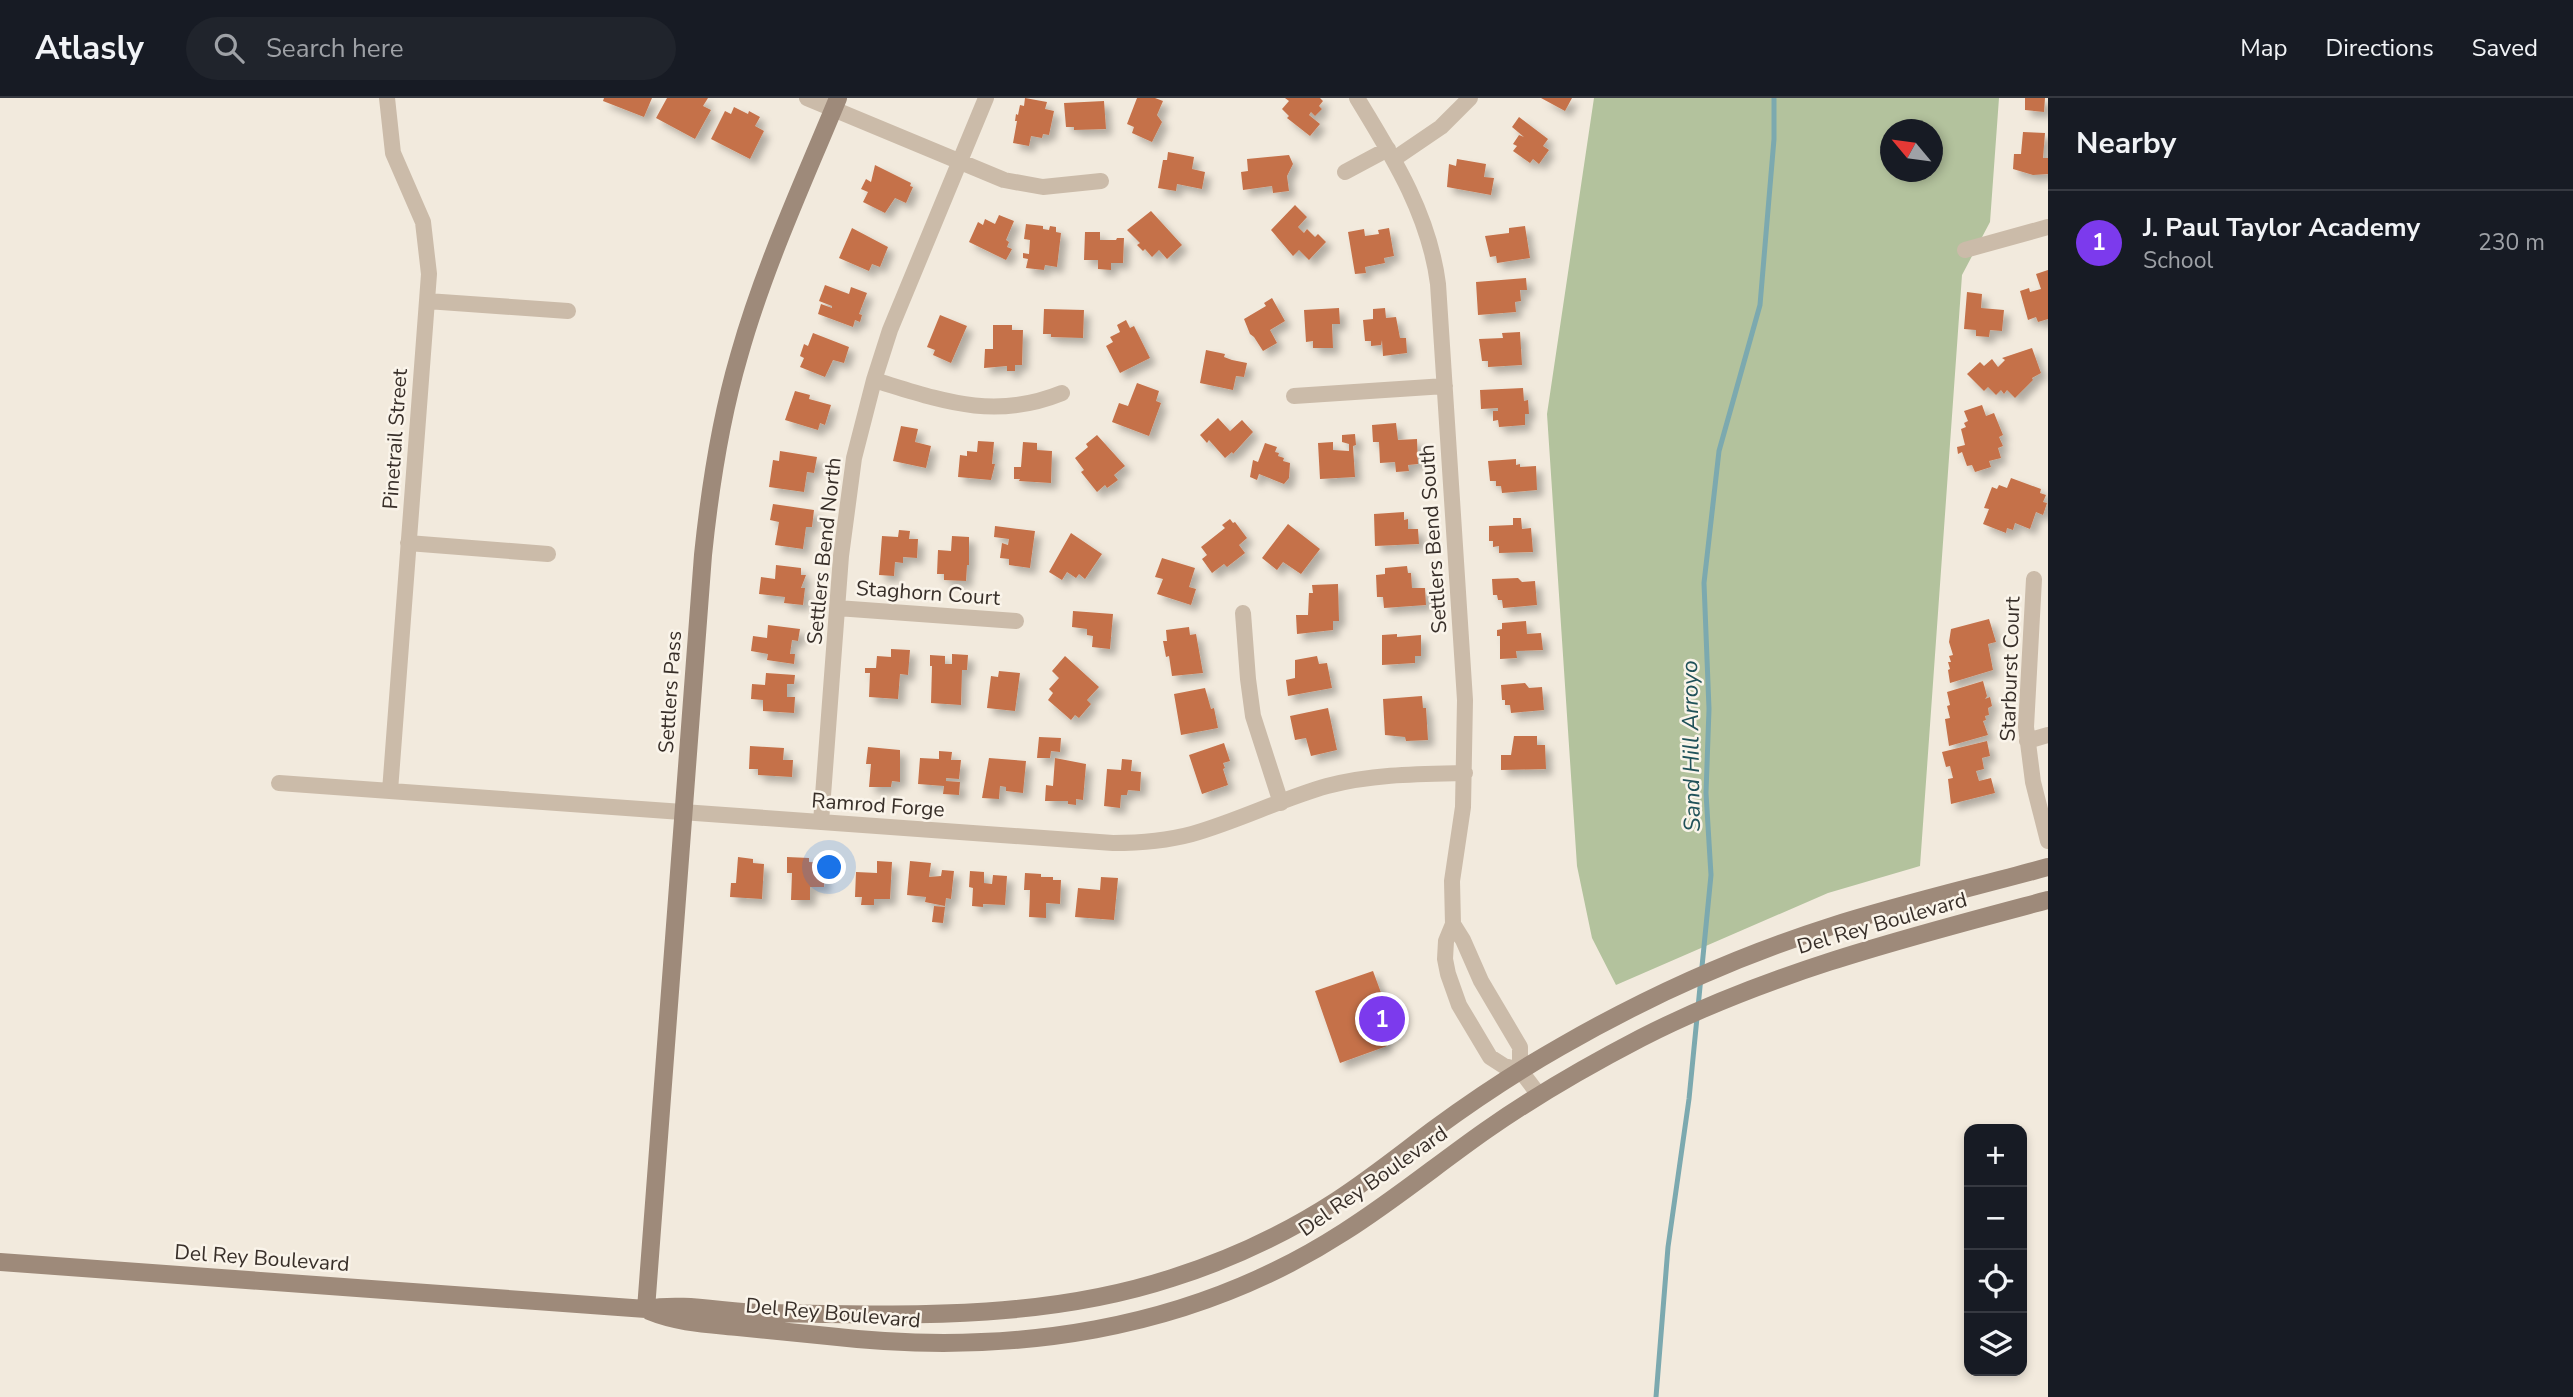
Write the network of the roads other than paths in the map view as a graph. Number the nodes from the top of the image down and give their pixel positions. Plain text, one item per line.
1 (387, 98) edge
2 (807, 98) edge
3 (986, 98) edge
4 (1357, 98) edge
5 (1470, 98) edge
6 (836, 104) edge
7 (1391, 154) junction
8 (960, 162) junction
9 (1345, 173) dead end
10 (1101, 181) dead end
11 (2048, 227) edge
12 (1965, 250) dead end
13 (427, 301) junction
14 (568, 311) dead end
15 (874, 380) junction
16 (1445, 386) junction
17 (1062, 393) dead end
18 (1294, 396) dead end
19 (408, 543) junction
20 (548, 554) dead end
21 (2035, 579) dead end
22 (837, 608) junction
23 (1243, 613) dead end
24 (1016, 621) dead end
25 (2048, 735) edge
26 (2027, 741) junction
27 (1465, 773) junction
28 (279, 783) dead end
29 (390, 791) junction
30 (1280, 803) junction
31 (684, 812) junction
32 (821, 822) junction
33 (2048, 841) edge
34 (2048, 867) edge
35 (2048, 900) edge
36 (1452, 924) junction
37 (1520, 1070) junction
38 (1539, 1096) junction
39 (0, 1262) edge
40 (646, 1309) junction

1 - 13 street, Pinetrail Street
2 - 6 street
3 - 8 street, Settlers Bend North
4 - 7 street
5 - 7 street
6 - 8 street
6 - 31 main road, Settlers Pass
7 - 9 street
7 - 16 street, Settlers Bend South
8 - 10 street
8 - 15 street, Settlers Bend North
11 - 12 street
13 - 14 street
13 - 19 street, Pinetrail Street
15 - 17 street
15 - 22 street, Settlers Bend North
16 - 18 street
16 - 27 street, Settlers Bend South
19 - 20 street
19 - 29 street, Pinetrail Street
21 - 26 street, Starburst Court
22 - 24 street, Staghorn Court
22 - 32 street, Settlers Bend North
23 - 30 street
25 - 26 street
26 - 33 street, Starburst Court
27 - 30 street, Ramrod Forge
27 - 36 street, Settlers Bend South
28 - 29 street, Ramrod Forge
29 - 31 street, Ramrod Forge
30 - 32 street, Ramrod Forge
31 - 32 street, Ramrod Forge
31 - 40 main road, Settlers Pass
34 - 37 main road, Del Rey Boulevard
35 - 38 main road, Del Rey Boulevard
36 - 37 street, Settlers Bend South
36 - 37 street, Settlers Bend South
37 - 38 street, Settlers Bend South
37 - 40 main road, Del Rey Boulevard
38 - 40 main road, Del Rey Boulevard
39 - 40 main road, Del Rey Boulevard

